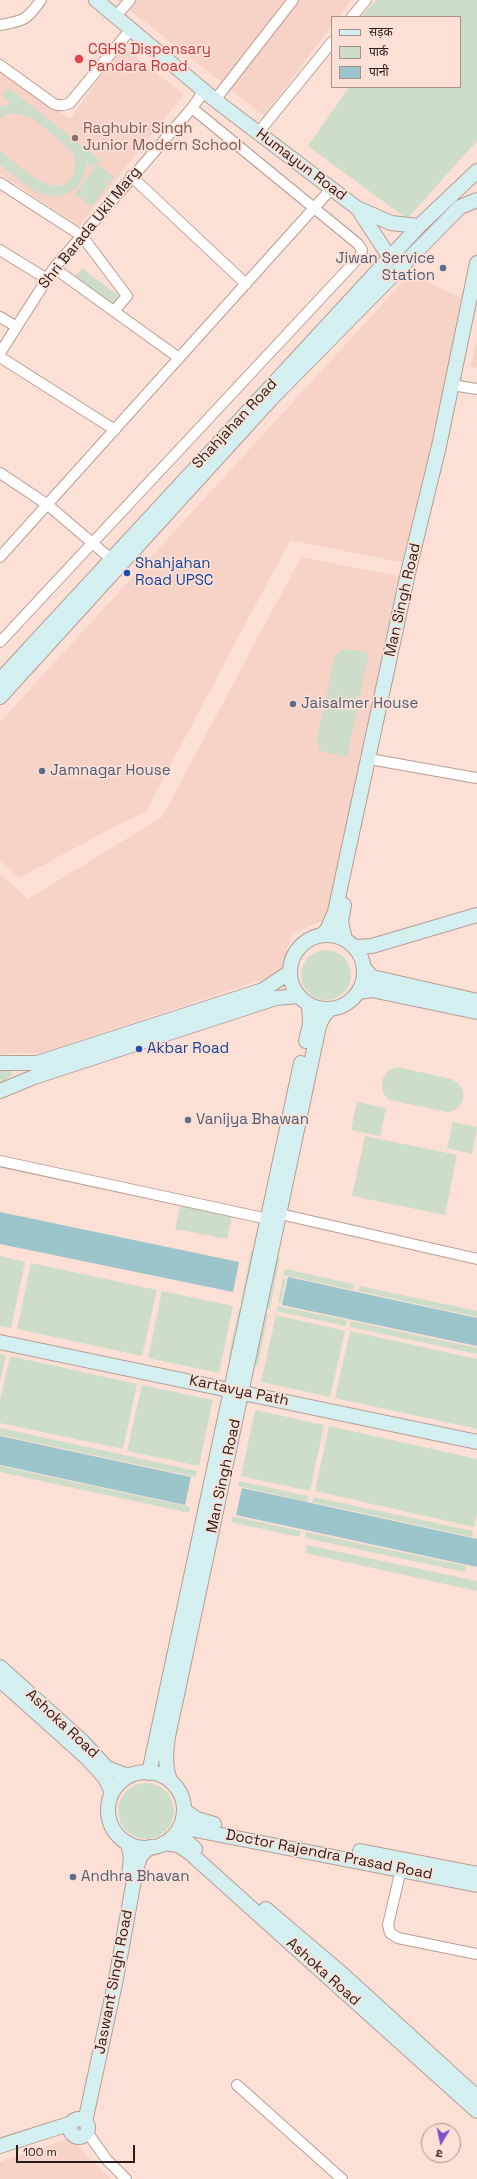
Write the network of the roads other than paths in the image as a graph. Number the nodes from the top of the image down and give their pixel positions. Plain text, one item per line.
1 (41, 0) edge
2 (96, 0) edge
3 (130, 0) edge
4 (293, 0) edge
5 (366, 0) edge
6 (116, 16) junction
7 (353, 16) edge
8 (0, 25) edge
9 (131, 29) junction
10 (331, 43) edge
11 (0, 65) edge
12 (204, 91) junction
13 (215, 100) junction
14 (192, 108) junction
15 (258, 133) junction
16 (476, 172) edge
17 (131, 176) junction
18 (0, 183) edge
19 (331, 189) junction
20 (477, 200) edge
21 (358, 208) junction
22 (313, 209) junction
23 (419, 226) junction
24 (82, 236) junction
25 (0, 250) edge
26 (390, 258) junction
27 (477, 263) edge
28 (54, 268) junction
29 (47, 279) junction
30 (246, 284) junction
31 (477, 299) edge
32 (114, 312) junction
33 (0, 317) edge
34 (17, 327) junction
35 (0, 353) edge
36 (0, 357) edge
37 (179, 358) junction
38 (458, 386) junction
39 (477, 389) edge
40 (115, 430) junction
41 (0, 473) edge
42 (48, 505) junction
43 (93, 542) junction
44 (0, 557) edge
45 (111, 559) junction
46 (0, 642) edge
47 (0, 680) edge
48 (0, 697) edge
49 (375, 760) junction
50 (477, 778) edge
51 (477, 915) edge
52 (477, 924) edge
53 (324, 935) junction
54 (350, 943) junction
55 (364, 968) junction
56 (290, 972) junction
57 (359, 992) junction
58 (304, 1000) junction
59 (477, 1001) edge
60 (330, 1009) junction
61 (477, 1012) edge
62 (20, 1063) junction
63 (0, 1064) edge
64 (25, 1081) junction
65 (0, 1091) edge
66 (0, 1161) edge
67 (274, 1216) junction
68 (477, 1259) edge
69 (0, 1342) edge
70 (236, 1391) junction
71 (477, 1442) edge
72 (0, 1667) edge
73 (0, 1680) edge
74 (149, 1773) junction
75 (128, 1776) junction
76 (170, 1780) junction
77 (112, 1792) junction
78 (184, 1810) junction
79 (180, 1827) junction
80 (128, 1843) junction
81 (164, 1843) junction
82 (150, 1847) junction
83 (403, 1863) junction
84 (477, 1874) edge
85 (477, 1884) edge
86 (477, 1954) edge
87 (237, 2086) dead end
88 (477, 2097) edge
89 (477, 2111) edge
90 (79, 2125) junction
91 (0, 2146) edge
92 (0, 2152) edge
93 (126, 2179) edge
94 (342, 2179) edge

1 - 8 street
2 - 6 main road, Humayun Road
3 - 6 street
4 - 13 street
5 - 7 street
6 - 9 main road, Humayun Road
9 - 11 street
9 - 12 main road, Humayun Road
10 - 15 street
12 - 13 main road, Humayun Road
12 - 14 street, Shri Barada Ukil Marg
13 - 15 main road, Humayun Road
14 - 17 street, Shri Barada Ukil Marg
14 - 22 street
15 - 19 main road, Humayun Road
16 - 20 main road
16 - 23 main road, Shahjahan Road
17 - 24 street, Shri Barada Ukil Marg
17 - 30 street
18 - 24 street
19 - 21 main road, Humayun Road
19 - 22 street
20 - 48 main road, Shahjahan Road
21 - 23 main road, Humayun Road
21 - 26 main road, Humayun Road
22 - 30 street
22 - 43 street
23 - 26 main road, Shahjahan Road
24 - 28 street, Shri Barada Ukil Marg
24 - 32 street
25 - 29 street
26 - 45 main road, Shahjahan Road
27 - 53 main road, Man Singh Road
28 - 29 street, Shri Barada Ukil Marg
28 - 32 street
29 - 34 street, Shri Barada Ukil Marg
30 - 37 street
31 - 38 main road, Man Singh Road
32 - 37 street
33 - 34 street
34 - 35 street, Shri Barada Ukil Marg
36 - 40 street
37 - 40 street
38 - 39 street
38 - 49 main road, Man Singh Road
40 - 42 street
41 - 42 street
42 - 43 street
42 - 44 street
43 - 45 street
43 - 46 street
45 - 47 main road, Shahjahan Road
49 - 50 street
49 - 54 main road, Man Singh Road
51 - 54 main road
52 - 55 main road
53 - 54 main road
53 - 56 main road
54 - 55 main road
55 - 57 main road
55 - 59 main road
56 - 58 main road
56 - 62 main road
57 - 60 main road
57 - 61 main road
58 - 60 main road
58 - 64 main road
58 - 67 main road, Man Singh Road
60 - 67 main road, Man Singh Road
62 - 63 main road
62 - 64 main road
64 - 65 main road
66 - 67 street
67 - 68 street
67 - 70 main road, Man Singh Road
69 - 70 main road, Kartavya Path
70 - 71 main road, Kartavya Path
70 - 74 main road, Man Singh Road
70 - 76 main road, Man Singh Road
72 - 75 main road, Ashoka Road
73 - 77 main road, Ashoka Road
74 - 75 main road
74 - 76 main road
75 - 77 main road
76 - 78 main road
77 - 80 main road
78 - 79 main road
78 - 83 main road, Doctor Rajendra Prasad Road
79 - 81 main road
79 - 83 main road, Doctor Rajendra Prasad Road
79 - 88 main road, Ashoka Road
80 - 82 main road
80 - 90 main road, Jaswant Singh Road
81 - 82 main road
81 - 89 main road, Ashoka Road
82 - 90 main road, Jaswant Singh Road
83 - 84 main road, Doctor Rajendra Prasad Road
83 - 85 main road, Doctor Rajendra Prasad Road
83 - 86 street
87 - 94 street
90 - 91 main road
90 - 92 main road
90 - 93 street

